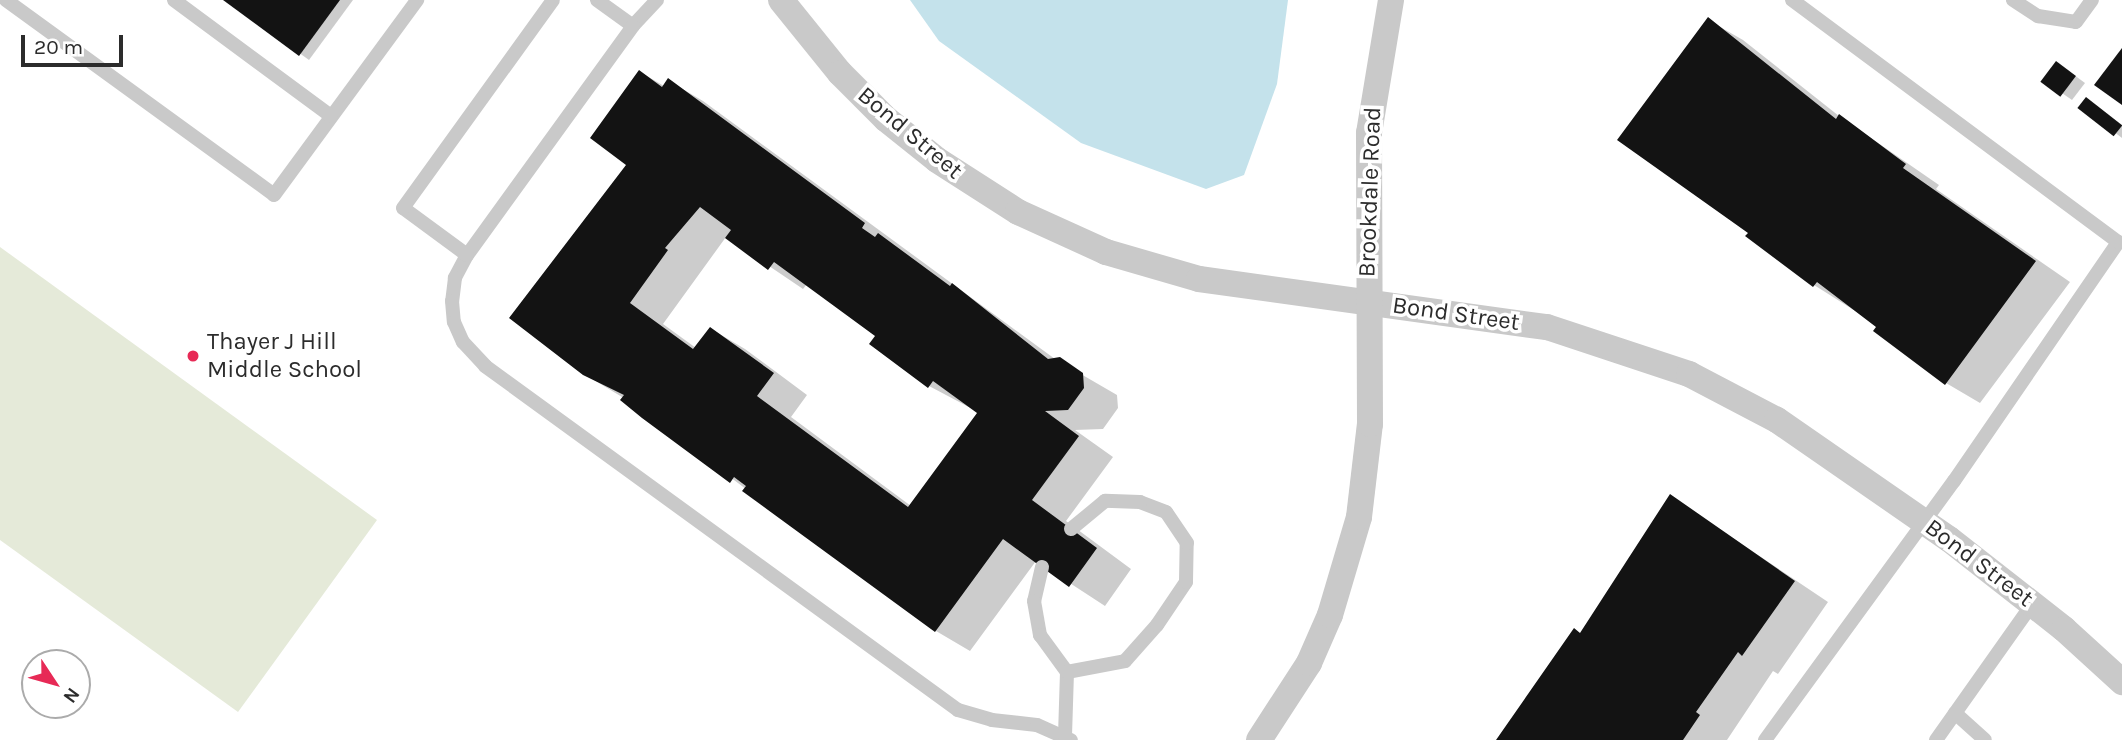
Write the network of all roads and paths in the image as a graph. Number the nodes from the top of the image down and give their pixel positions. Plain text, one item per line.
1 (6, 0) edge
2 (174, 0) edge
3 (417, 0) edge
4 (553, 0) edge
5 (597, 0) edge
6 (657, 0) edge
7 (781, 0) edge
8 (1391, 0) edge
9 (1792, 0) edge
10 (2013, 0) edge
11 (2092, 0) edge
12 (633, 26) junction
13 (331, 116) junction
14 (467, 254) junction
15 (1368, 302) junction
16 (1924, 521) junction
17 (1071, 529) dead end
18 (1042, 567) dead end
19 (2033, 603) junction
20 (1067, 672) junction
21 (2122, 682) edge
22 (1955, 713) junction
23 (1068, 738) edge
24 (1259, 740) edge
25 (1765, 740) edge
26 (1936, 740) edge
27 (1985, 740) edge

1 - 13 lane
2 - 13 lane
3 - 13 lane
4 - 14 lane
5 - 12 lane
6 - 12 lane
7 - 15 street, Bond Street
8 - 15 street, Brookdale Road
9 - 16 lane
10 - 11 lane
12 - 14 lane
14 - 23 lane
15 - 16 street, Bond Street
15 - 24 street, Brookdale Road
16 - 19 street, Bond Street
16 - 25 lane
17 - 20 lane
18 - 20 lane
19 - 21 street, Bond Street
19 - 22 lane
20 - 23 lane
22 - 26 lane
22 - 27 lane

